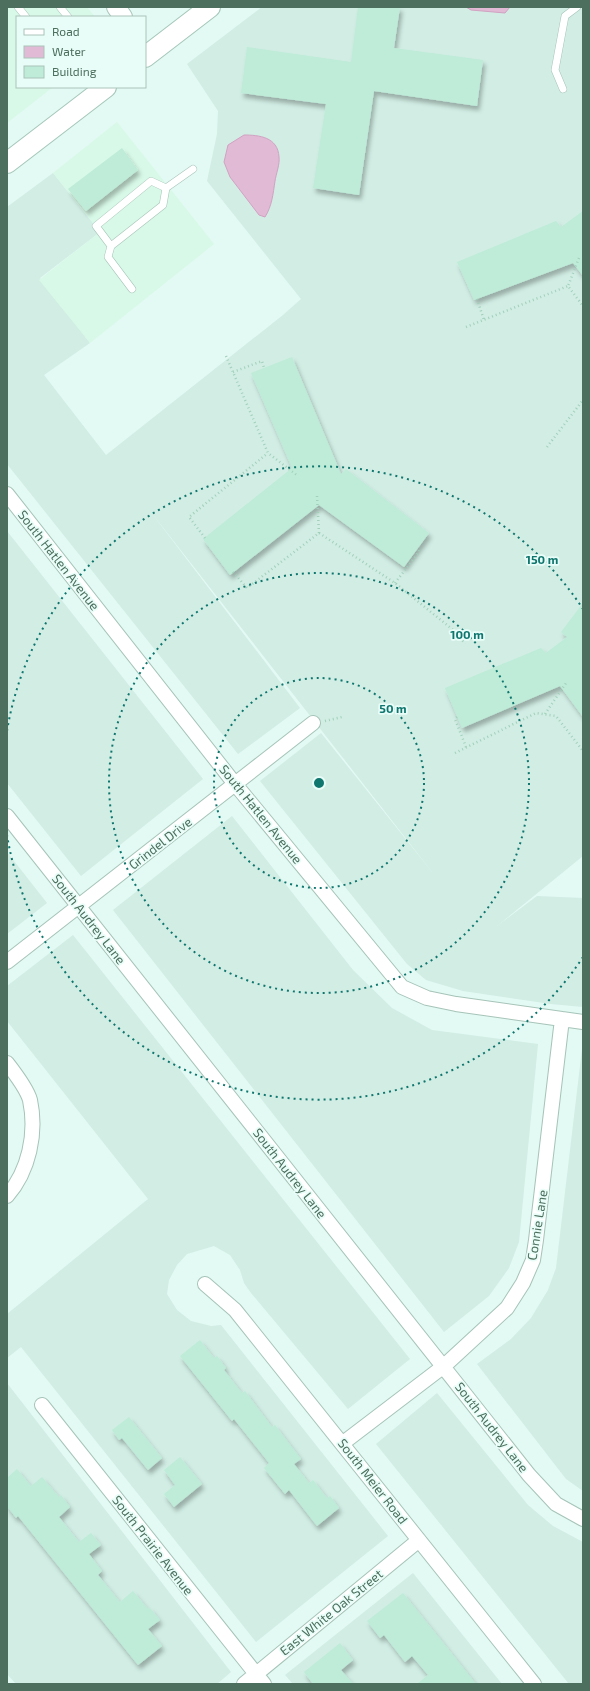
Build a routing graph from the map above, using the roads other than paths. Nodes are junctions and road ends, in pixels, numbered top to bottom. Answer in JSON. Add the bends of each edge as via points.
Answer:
{"nodes":[{"id":1,"x":18,"y":7,"type":"edge"},
{"id":2,"x":60,"y":7,"type":"edge"},
{"id":3,"x":116,"y":7,"type":"edge"},
{"id":4,"x":210,"y":7,"type":"edge"},
{"id":5,"x":577,"y":7,"type":"edge"},
{"id":6,"x":25,"y":16,"type":"edge"},
{"id":7,"x":67,"y":16,"type":"edge"},
{"id":8,"x":122,"y":16,"type":"edge"},
{"id":9,"x":147,"y":52,"type":"edge"},
{"id":10,"x":563,"y":89,"type":"dead end"},
{"id":11,"x":97,"y":91,"type":"edge"},
{"id":12,"x":7,"y":163,"type":"edge"},
{"id":13,"x":193,"y":169,"type":"dead end"},
{"id":14,"x":166,"y":188,"type":"junction"},
{"id":15,"x":111,"y":246,"type":"junction"},
{"id":16,"x":132,"y":289,"type":"dead end"},
{"id":17,"x":7,"y":494,"type":"edge"},
{"id":18,"x":313,"y":723,"type":"dead end"},
{"id":19,"x":235,"y":784,"type":"junction"},
{"id":20,"x":7,"y":816,"type":"edge"},
{"id":21,"x":79,"y":906,"type":"junction"},
{"id":22,"x":7,"y":962,"type":"edge"},
{"id":23,"x":562,"y":1019,"type":"junction"},
{"id":24,"x":583,"y":1022,"type":"edge"},
{"id":25,"x":7,"y":1063,"type":"edge"},
{"id":26,"x":7,"y":1196,"type":"edge"},
{"id":27,"x":205,"y":1284,"type":"dead end"},
{"id":28,"x":444,"y":1366,"type":"junction"},
{"id":29,"x":42,"y":1405,"type":"dead end"},
{"id":30,"x":343,"y":1443,"type":"junction"},
{"id":31,"x":583,"y":1519,"type":"edge"},
{"id":32,"x":419,"y":1540,"type":"junction"},
{"id":33,"x":260,"y":1679,"type":"edge"},
{"id":34,"x":244,"y":1684,"type":"edge"},
{"id":35,"x":534,"y":1684,"type":"edge"}],
"edges":[{"from":1,"to":6,"type":"lane"},
{"from":2,"to":7,"type":"lane"},
{"from":3,"to":8,"type":"street"},
{"from":4,"to":9,"type":"main road"},
{"from":5,"to":10,"type":"lane","via":[[565,16],[555,70]]},
{"from":11,"to":12,"type":"main road"},
{"from":13,"to":14,"type":"lane"},
{"from":14,"to":15,"type":"lane","via":[[163,205]]},
{"from":14,"to":15,"type":"lane","via":[[152,182],[96,226]]},
{"from":15,"to":16,"type":"lane","via":[[108,257]]},
{"from":17,"to":19,"type":"street","name":"South Hatlen Avenue"},
{"from":18,"to":19,"type":"street","name":"Grindel Drive"},
{"from":19,"to":21,"type":"street","name":"Grindel Drive"},
{"from":19,"to":23,"type":"street","name":"South Hatlen Avenue","via":[[402,987],[427,998]]},
{"from":20,"to":21,"type":"street","name":"South Audrey Lane"},
{"from":21,"to":22,"type":"street","name":"Grindel Drive"},
{"from":21,"to":28,"type":"street","name":"South Audrey Lane"},
{"from":23,"to":24,"type":"street","name":"South Hatlen Avenue"},
{"from":23,"to":28,"type":"street","name":"Connie Lane","via":[[532,1260],[523,1283],[507,1308]]},
{"from":25,"to":26,"type":"street","via":[[30,1099],[33,1135],[21,1178]]},
{"from":27,"to":30,"type":"street","name":"South Meier Road","via":[[235,1310]]},
{"from":28,"to":30,"type":"street","name":"Connie Lane"},
{"from":28,"to":31,"type":"street","name":"South Audrey Lane","via":[[529,1474],[556,1504]]},
{"from":29,"to":33,"type":"street","name":"South Prairie Avenue"},
{"from":30,"to":32,"type":"street","name":"South Meier Road"},
{"from":32,"to":33,"type":"street","name":"East White Oak Street"},
{"from":32,"to":35,"type":"street","name":"South Meier Road"},
{"from":33,"to":34,"type":"street","name":"East White Oak Street"}]}
